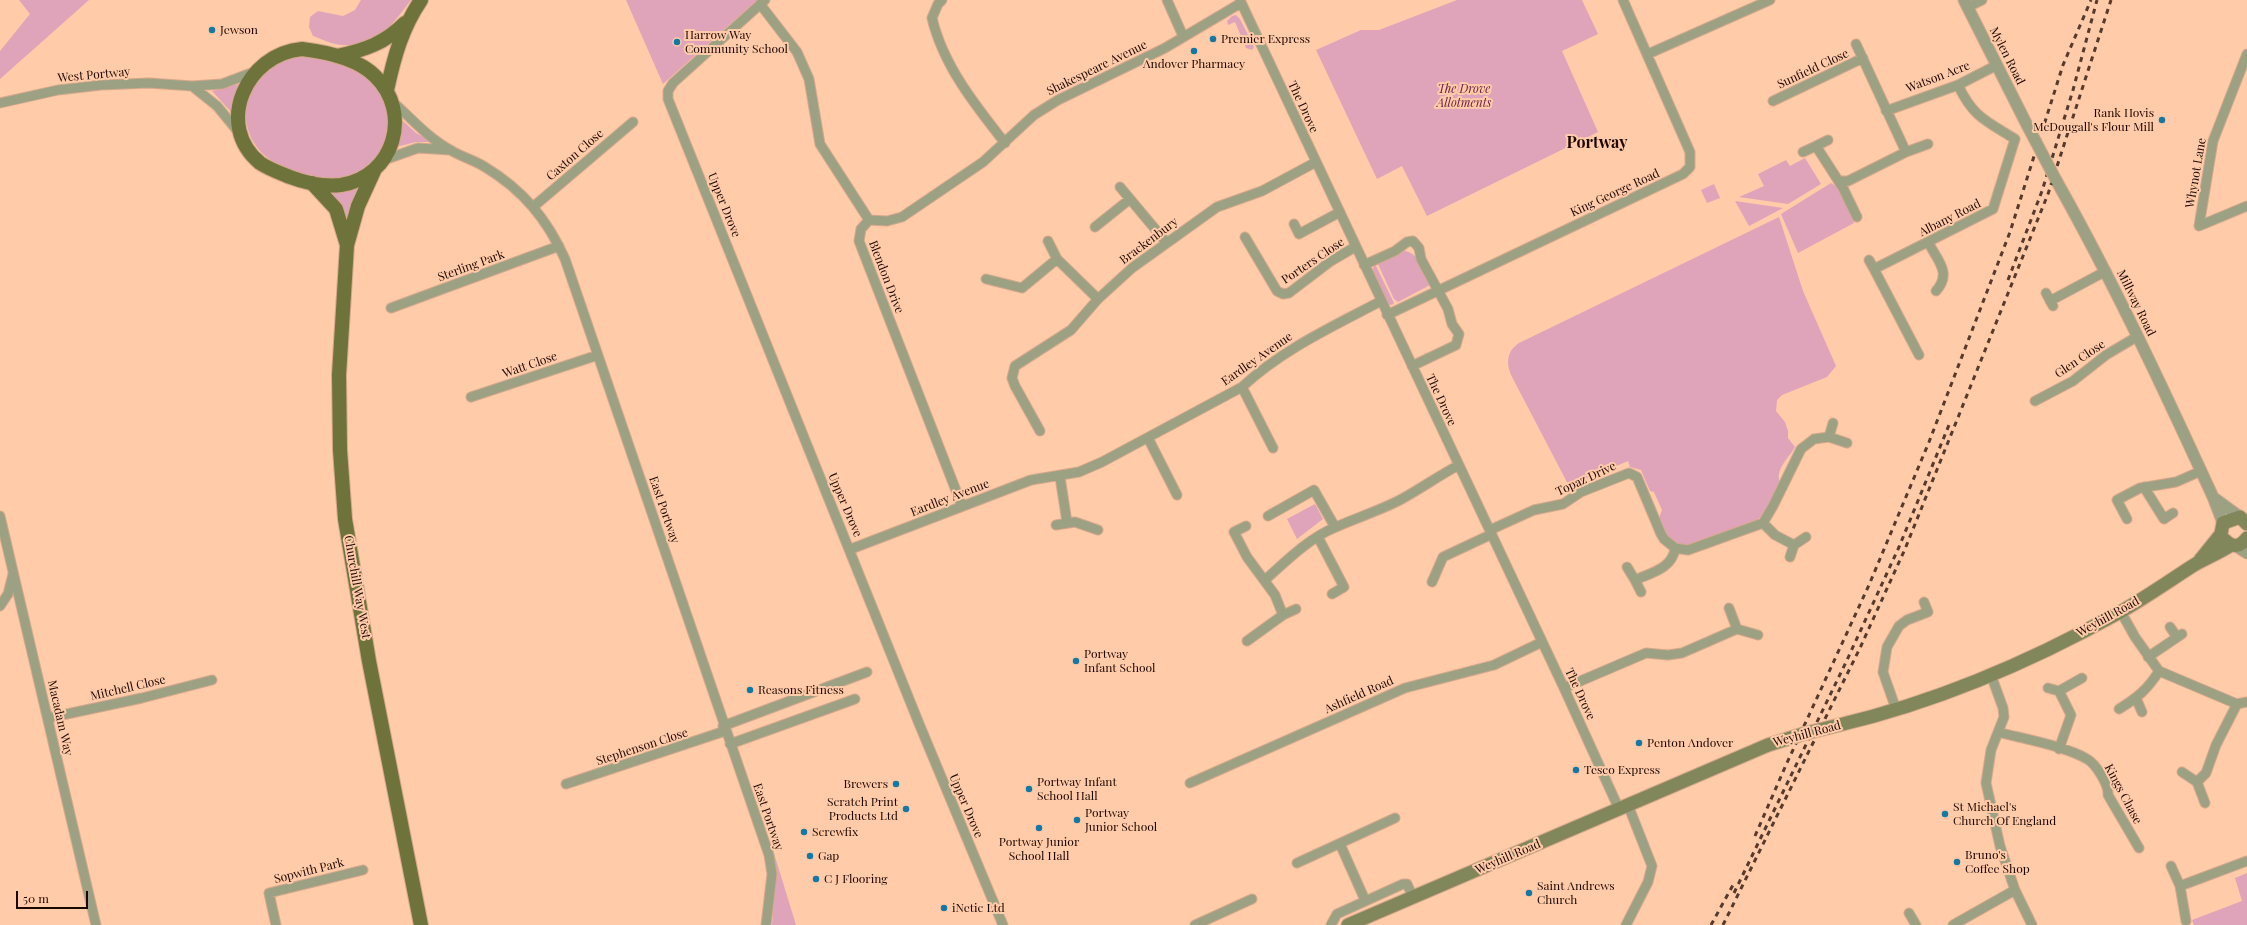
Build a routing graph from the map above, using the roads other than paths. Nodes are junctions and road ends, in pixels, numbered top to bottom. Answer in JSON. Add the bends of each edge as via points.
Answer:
{"nodes":[{"id":1,"x":421,"y":0,"type":"edge"},
{"id":2,"x":942,"y":0,"type":"edge"},
{"id":3,"x":1167,"y":0,"type":"edge"},
{"id":4,"x":1623,"y":0,"type":"edge"},
{"id":5,"x":1770,"y":0,"type":"edge"},
{"id":6,"x":1982,"y":0,"type":"edge"},
{"id":7,"x":1240,"y":1,"type":"edge"},
{"id":8,"x":762,"y":2,"type":"edge"},
{"id":9,"x":1966,"y":3,"type":"edge"},
{"id":10,"x":409,"y":18,"type":"junction"},
{"id":11,"x":1183,"y":36,"type":"junction"},
{"id":12,"x":1856,"y":44,"type":"dead end"},
{"id":13,"x":1648,"y":54,"type":"junction"},
{"id":14,"x":2247,"y":54,"type":"edge"},
{"id":15,"x":337,"y":56,"type":"junction"},
{"id":16,"x":1863,"y":58,"type":"junction"},
{"id":17,"x":1997,"y":65,"type":"junction"},
{"id":18,"x":254,"y":72,"type":"junction"},
{"id":19,"x":1958,"y":84,"type":"junction"},
{"id":20,"x":192,"y":86,"type":"junction"},
{"id":21,"x":390,"y":96,"type":"junction"},
{"id":22,"x":1773,"y":101,"type":"dead end"},
{"id":23,"x":0,"y":103,"type":"edge"},
{"id":24,"x":1886,"y":111,"type":"junction"},
{"id":25,"x":633,"y":122,"type":"dead end"},
{"id":26,"x":2027,"y":125,"type":"joint"},
{"id":27,"x":242,"y":136,"type":"junction"},
{"id":28,"x":1828,"y":140,"type":"dead end"},
{"id":29,"x":1005,"y":143,"type":"junction"},
{"id":30,"x":1928,"y":144,"type":"dead end"},
{"id":31,"x":1816,"y":146,"type":"junction"},
{"id":32,"x":451,"y":151,"type":"junction"},
{"id":33,"x":1803,"y":152,"type":"dead end"},
{"id":34,"x":1906,"y":152,"type":"junction"},
{"id":35,"x":384,"y":160,"type":"junction"},
{"id":36,"x":1316,"y":162,"type":"junction"},
{"id":37,"x":374,"y":171,"type":"junction"},
{"id":38,"x":1838,"y":181,"type":"junction"},
{"id":39,"x":312,"y":183,"type":"junction"},
{"id":40,"x":1120,"y":187,"type":"dead end"},
{"id":41,"x":1130,"y":199,"type":"junction"},
{"id":42,"x":2247,"y":206,"type":"edge"},
{"id":43,"x":533,"y":207,"type":"junction"},
{"id":44,"x":1340,"y":212,"type":"junction"},
{"id":45,"x":1857,"y":217,"type":"dead end"},
{"id":46,"x":869,"y":220,"type":"junction"},
{"id":47,"x":1294,"y":224,"type":"dead end"},
{"id":48,"x":1095,"y":227,"type":"dead end"},
{"id":49,"x":1245,"y":237,"type":"dead end"},
{"id":50,"x":1048,"y":241,"type":"dead end"},
{"id":51,"x":1166,"y":242,"type":"junction"},
{"id":52,"x":1928,"y":242,"type":"junction"},
{"id":53,"x":346,"y":245,"type":"junction"},
{"id":54,"x":559,"y":246,"type":"junction"},
{"id":55,"x":1355,"y":247,"type":"junction"},
{"id":56,"x":1057,"y":259,"type":"junction"},
{"id":57,"x":1869,"y":260,"type":"dead end"},
{"id":58,"x":1364,"y":265,"type":"junction"},
{"id":59,"x":1874,"y":269,"type":"junction"},
{"id":60,"x":2106,"y":271,"type":"junction"},
{"id":61,"x":986,"y":279,"type":"dead end"},
{"id":62,"x":1437,"y":290,"type":"junction"},
{"id":63,"x":1936,"y":291,"type":"dead end"},
{"id":64,"x":1098,"y":298,"type":"junction"},
{"id":65,"x":2050,"y":300,"type":"dead end"},
{"id":66,"x":1381,"y":301,"type":"junction"},
{"id":67,"x":391,"y":308,"type":"dead end"},
{"id":68,"x":1388,"y":315,"type":"junction"},
{"id":69,"x":2138,"y":336,"type":"junction"},
{"id":70,"x":598,"y":355,"type":"junction"},
{"id":71,"x":1919,"y":355,"type":"dead end"},
{"id":72,"x":1412,"y":366,"type":"junction"},
{"id":73,"x":1242,"y":387,"type":"junction"},
{"id":74,"x":471,"y":398,"type":"dead end"},
{"id":75,"x":2035,"y":401,"type":"dead end"},
{"id":76,"x":1834,"y":423,"type":"dead end"},
{"id":77,"x":1040,"y":431,"type":"dead end"},
{"id":78,"x":1829,"y":437,"type":"junction"},
{"id":79,"x":1148,"y":438,"type":"junction"},
{"id":80,"x":1847,"y":443,"type":"dead end"},
{"id":81,"x":1273,"y":448,"type":"dead end"},
{"id":82,"x":1459,"y":465,"type":"junction"},
{"id":83,"x":2201,"y":471,"type":"junction"},
{"id":84,"x":1060,"y":477,"type":"junction"},
{"id":85,"x":2144,"y":487,"type":"junction"},
{"id":86,"x":1177,"y":495,"type":"dead end"},
{"id":87,"x":2213,"y":497,"type":"junction"},
{"id":88,"x":962,"y":506,"type":"junction"},
{"id":89,"x":2173,"y":513,"type":"dead end"},
{"id":90,"x":0,"y":516,"type":"edge"},
{"id":91,"x":1268,"y":516,"type":"dead end"},
{"id":92,"x":2127,"y":519,"type":"dead end"},
{"id":93,"x":2244,"y":519,"type":"edge"},
{"id":94,"x":1067,"y":522,"type":"junction"},
{"id":95,"x":1763,"y":523,"type":"junction"},
{"id":96,"x":1056,"y":525,"type":"dead end"},
{"id":97,"x":1246,"y":526,"type":"dead end"},
{"id":98,"x":1335,"y":527,"type":"junction"},
{"id":99,"x":2222,"y":528,"type":"junction"},
{"id":100,"x":1098,"y":530,"type":"dead end"},
{"id":101,"x":1491,"y":532,"type":"junction"},
{"id":102,"x":1318,"y":537,"type":"junction"},
{"id":103,"x":1806,"y":537,"type":"dead end"},
{"id":104,"x":2247,"y":538,"type":"edge"},
{"id":105,"x":1794,"y":545,"type":"junction"},
{"id":106,"x":1675,"y":548,"type":"junction"},
{"id":107,"x":2238,"y":548,"type":"edge"},
{"id":108,"x":851,"y":549,"type":"junction"},
{"id":109,"x":1790,"y":557,"type":"dead end"},
{"id":110,"x":2196,"y":564,"type":"junction"},
{"id":111,"x":1627,"y":567,"type":"dead end"},
{"id":112,"x":13,"y":573,"type":"junction"},
{"id":113,"x":1265,"y":580,"type":"junction"},
{"id":114,"x":1635,"y":580,"type":"junction"},
{"id":115,"x":1432,"y":582,"type":"dead end"},
{"id":116,"x":1641,"y":592,"type":"dead end"},
{"id":117,"x":1332,"y":594,"type":"dead end"},
{"id":118,"x":1924,"y":602,"type":"dead end"},
{"id":119,"x":0,"y":606,"type":"edge"},
{"id":120,"x":1729,"y":608,"type":"dead end"},
{"id":121,"x":1296,"y":609,"type":"dead end"},
{"id":122,"x":2121,"y":612,"type":"junction"},
{"id":123,"x":1283,"y":614,"type":"junction"},
{"id":124,"x":2170,"y":627,"type":"dead end"},
{"id":125,"x":1737,"y":629,"type":"junction"},
{"id":126,"x":1758,"y":635,"type":"dead end"},
{"id":127,"x":1247,"y":641,"type":"dead end"},
{"id":128,"x":1542,"y":642,"type":"junction"},
{"id":129,"x":2148,"y":657,"type":"junction"},
{"id":130,"x":2159,"y":671,"type":"junction"},
{"id":131,"x":867,"y":672,"type":"dead end"},
{"id":132,"x":1991,"y":675,"type":"junction"},
{"id":133,"x":2082,"y":678,"type":"dead end"},
{"id":134,"x":212,"y":680,"type":"dead end"},
{"id":135,"x":1564,"y":688,"type":"junction"},
{"id":136,"x":2048,"y":688,"type":"dead end"},
{"id":137,"x":2059,"y":691,"type":"junction"},
{"id":138,"x":2136,"y":698,"type":"junction"},
{"id":139,"x":855,"y":699,"type":"dead end"},
{"id":140,"x":2247,"y":702,"type":"edge"},
{"id":141,"x":2237,"y":704,"type":"junction"},
{"id":142,"x":1896,"y":709,"type":"junction"},
{"id":143,"x":2119,"y":709,"type":"dead end"},
{"id":144,"x":2142,"y":712,"type":"dead end"},
{"id":145,"x":48,"y":718,"type":"junction"},
{"id":146,"x":724,"y":728,"type":"junction"},
{"id":147,"x":1998,"y":732,"type":"junction"},
{"id":148,"x":730,"y":744,"type":"junction"},
{"id":149,"x":2059,"y":749,"type":"junction"},
{"id":150,"x":2182,"y":772,"type":"dead end"},
{"id":151,"x":2197,"y":782,"type":"junction"},
{"id":152,"x":1190,"y":783,"type":"dead end"},
{"id":153,"x":566,"y":784,"type":"dead end"},
{"id":154,"x":2205,"y":803,"type":"dead end"},
{"id":155,"x":1624,"y":807,"type":"junction"},
{"id":156,"x":1395,"y":818,"type":"dead end"},
{"id":157,"x":1340,"y":844,"type":"junction"},
{"id":158,"x":2139,"y":848,"type":"dead end"},
{"id":159,"x":2247,"y":861,"type":"edge"},
{"id":160,"x":1297,"y":863,"type":"dead end"},
{"id":161,"x":2171,"y":866,"type":"dead end"},
{"id":162,"x":363,"y":870,"type":"dead end"},
{"id":163,"x":2180,"y":886,"type":"junction"},
{"id":164,"x":2015,"y":890,"type":"junction"},
{"id":165,"x":1413,"y":896,"type":"junction"},
{"id":166,"x":1252,"y":899,"type":"dead end"},
{"id":167,"x":1365,"y":900,"type":"junction"},
{"id":168,"x":1908,"y":913,"type":"dead end"},
{"id":169,"x":2186,"y":921,"type":"dead end"},
{"id":170,"x":96,"y":925,"type":"edge"},
{"id":171,"x":276,"y":925,"type":"edge"},
{"id":172,"x":421,"y":925,"type":"edge"},
{"id":173,"x":766,"y":925,"type":"edge"},
{"id":174,"x":1003,"y":925,"type":"edge"},
{"id":175,"x":1195,"y":925,"type":"edge"},
{"id":176,"x":1330,"y":925,"type":"edge"},
{"id":177,"x":1348,"y":925,"type":"edge"},
{"id":178,"x":1626,"y":925,"type":"edge"},
{"id":179,"x":1916,"y":925,"type":"edge"},
{"id":180,"x":1953,"y":925,"type":"edge"},
{"id":181,"x":2032,"y":925,"type":"edge"}],
"edges":[{"from":1,"to":10,"type":"main road","name":"Churchill Way West"},
{"from":2,"to":29,"type":"street","via":[[932,18],[949,61],[978,110]]},
{"from":3,"to":11,"type":"street"},
{"from":4,"to":13,"type":"street","name":"King George Road"},
{"from":5,"to":13,"type":"street"},
{"from":6,"to":9,"type":"street"},
{"from":7,"to":11,"type":"street","name":"Shakespeare Avenue"},
{"from":7,"to":36,"type":"street","name":"The Drove"},
{"from":8,"to":46,"type":"street","via":[[797,52],[809,79],[820,144]]},
{"from":8,"to":108,"type":"street","name":"Upper Drove","via":[[673,83],[667,94]]},
{"from":9,"to":17,"type":"street","name":"Mylen Road"},
{"from":10,"to":15,"type":"main road","name":"Churchill Way West","via":[[393,35],[382,42],[361,51]]},
{"from":10,"to":21,"type":"main road","name":"Churchill Way West","via":[[393,59]]},
{"from":11,"to":29,"type":"street","name":"Shakespeare Avenue","via":[[1165,48],[1058,100],[1034,115]]},
{"from":12,"to":16,"type":"street","name":"Sunfield Close"},
{"from":13,"to":62,"type":"street","name":"King George Road","via":[[1690,152],[1692,162],[1687,171]]},
{"from":14,"to":42,"type":"street","name":"Whynot Lane","via":[[2213,141],[2199,226]]},
{"from":15,"to":18,"type":"main road","name":"Churchill Way West","via":[[319,51],[294,50],[269,59]]},
{"from":15,"to":21,"type":"main road","name":"Churchill Way West","via":[[368,71]]},
{"from":16,"to":22,"type":"street","name":"Sunfield Close"},
{"from":16,"to":24,"type":"street","name":"Sunfield Close"},
{"from":17,"to":19,"type":"street","name":"Watson Acre"},
{"from":17,"to":26,"type":"street","name":"Mylen Road"},
{"from":18,"to":20,"type":"street","name":"West Portway","via":[[222,84]]},
{"from":18,"to":27,"type":"main road","name":"Churchill Way West","via":[[244,87],[240,105]]},
{"from":19,"to":24,"type":"street","name":"Watson Acre"},
{"from":19,"to":52,"type":"street","name":"Albany Road","via":[[1967,104],[1978,116],[2015,140],[1993,210]]},
{"from":20,"to":23,"type":"street","name":"West Portway","via":[[149,83],[87,86]]},
{"from":20,"to":27,"type":"street","via":[[217,106]]},
{"from":21,"to":32,"type":"street","via":[[420,128]]},
{"from":21,"to":35,"type":"main road","name":"Churchill Way West","via":[[394,129]]},
{"from":24,"to":34,"type":"street"},
{"from":25,"to":43,"type":"street","name":"Caxton Close"},
{"from":26,"to":60,"type":"street","name":"Millway Road","bridge":true},
{"from":27,"to":39,"type":"main road","name":"Churchill Way West","via":[[250,151],[261,163],[280,173]]},
{"from":28,"to":31,"type":"street"},
{"from":29,"to":46,"type":"street","name":"Shakespeare Avenue","via":[[983,162],[902,217]]},
{"from":30,"to":34,"type":"street"},
{"from":31,"to":33,"type":"street"},
{"from":31,"to":38,"type":"street"},
{"from":32,"to":35,"type":"street","via":[[418,148]]},
{"from":32,"to":43,"type":"street","name":"East Portway","via":[[498,175]]},
{"from":34,"to":38,"type":"street","via":[[1848,181]]},
{"from":35,"to":37,"type":"main road","name":"Churchill Way West"},
{"from":36,"to":44,"type":"street","name":"The Drove"},
{"from":36,"to":51,"type":"street","name":"Brackenbury","via":[[1262,191],[1217,207]]},
{"from":37,"to":39,"type":"main road","name":"Churchill Way West","via":[[347,184],[328,186]]},
{"from":37,"to":53,"type":"main road","name":"Churchill Way West","via":[[358,206]]},
{"from":38,"to":45,"type":"street"},
{"from":39,"to":53,"type":"main road","name":"Churchill Way West","via":[[336,209]]},
{"from":40,"to":41,"type":"street"},
{"from":41,"to":48,"type":"street"},
{"from":41,"to":51,"type":"street"},
{"from":43,"to":54,"type":"street","name":"East Portway","via":[[548,224]]},
{"from":44,"to":47,"type":"street","via":[[1299,234]]},
{"from":44,"to":55,"type":"street","name":"The Drove"},
{"from":46,"to":88,"type":"street","name":"Blendon Drive","via":[[861,229],[860,241]]},
{"from":49,"to":55,"type":"street","name":"Porters Close","via":[[1277,291],[1283,294],[1289,293],[1331,261]]},
{"from":50,"to":56,"type":"street"},
{"from":51,"to":64,"type":"street","name":"Brackenbury"},
{"from":52,"to":59,"type":"street","name":"Albany Road"},
{"from":52,"to":63,"type":"street","via":[[1944,272],[1942,284]]},
{"from":53,"to":172,"type":"main road","name":"Churchill Way West","via":[[338,375],[345,519]]},
{"from":54,"to":67,"type":"street","name":"Sterling Park"},
{"from":54,"to":70,"type":"street","name":"East Portway"},
{"from":55,"to":58,"type":"street","name":"The Drove"},
{"from":56,"to":61,"type":"street","via":[[1022,288]]},
{"from":56,"to":64,"type":"street"},
{"from":57,"to":59,"type":"street"},
{"from":58,"to":62,"type":"street","via":[[1413,241],[1419,248],[1421,258]]},
{"from":58,"to":66,"type":"street","name":"The Drove"},
{"from":59,"to":71,"type":"street"},
{"from":60,"to":65,"type":"street"},
{"from":60,"to":69,"type":"street","name":"Millway Road"},
{"from":62,"to":68,"type":"street","name":"King George Road"},
{"from":62,"to":72,"type":"street","via":[[1459,334],[1459,340],[1456,345]]},
{"from":64,"to":77,"type":"street","name":"Brackenbury","via":[[1071,330],[1015,366],[1012,378],[1015,386]]},
{"from":66,"to":68,"type":"street","name":"The Drove"},
{"from":66,"to":73,"type":"street","name":"Eardley Avenue","via":[[1305,341],[1261,370]]},
{"from":68,"to":72,"type":"street","name":"The Drove"},
{"from":69,"to":75,"type":"street","name":"Glen Close","via":[[2106,355],[2073,380]]},
{"from":69,"to":83,"type":"street","name":"Millway Road"},
{"from":70,"to":74,"type":"street","name":"Watt Close"},
{"from":70,"to":146,"type":"street","name":"East Portway"},
{"from":72,"to":82,"type":"street","name":"The Drove"},
{"from":73,"to":79,"type":"street","name":"Eardley Avenue"},
{"from":73,"to":81,"type":"street"},
{"from":76,"to":78,"type":"street"},
{"from":78,"to":80,"type":"street"},
{"from":78,"to":95,"type":"street","via":[[1814,439],[1801,449]]},
{"from":79,"to":84,"type":"street","name":"Eardley Avenue","via":[[1079,472]]},
{"from":79,"to":86,"type":"street"},
{"from":82,"to":98,"type":"street","via":[[1438,475],[1409,496],[1377,512]]},
{"from":82,"to":101,"type":"street","name":"The Drove"},
{"from":83,"to":85,"type":"street","via":[[2176,482]]},
{"from":83,"to":87,"type":"street","name":"Millway Road"},
{"from":84,"to":88,"type":"street","name":"Eardley Avenue","via":[[1032,480]]},
{"from":84,"to":94,"type":"street"},
{"from":85,"to":89,"type":"street","via":[[2164,519]]},
{"from":85,"to":92,"type":"street","via":[[2117,500]]},
{"from":87,"to":93,"type":"street","name":"Millway Road"},
{"from":87,"to":99,"type":"street","name":"Millway Road"},
{"from":88,"to":108,"type":"street","name":"Eardley Avenue"},
{"from":90,"to":112,"type":"street","name":"Macadam Way"},
{"from":91,"to":98,"type":"street","via":[[1314,490]]},
{"from":93,"to":99,"type":"main road"},
{"from":94,"to":96,"type":"street"},
{"from":94,"to":100,"type":"street"},
{"from":95,"to":105,"type":"street","via":[[1775,534]]},
{"from":95,"to":106,"type":"street","via":[[1688,550]]},
{"from":97,"to":113,"type":"street","via":[[1231,533]]},
{"from":98,"to":102,"type":"street"},
{"from":99,"to":107,"type":"main road"},
{"from":99,"to":110,"type":"main road","name":"Weyhill Road"},
{"from":101,"to":106,"type":"street","name":"Topaz Drive","via":[[1534,510],[1563,504],[1581,492],[1629,473],[1637,477],[1664,539]]},
{"from":101,"to":115,"type":"street","name":"Topaz Drive","via":[[1443,557]]},
{"from":101,"to":128,"type":"street","name":"The Drove"},
{"from":102,"to":113,"type":"street"},
{"from":102,"to":117,"type":"street","via":[[1347,590]]},
{"from":103,"to":105,"type":"street"},
{"from":104,"to":107,"type":"main road","name":"Weyhill Road"},
{"from":105,"to":109,"type":"street"},
{"from":106,"to":114,"type":"street","via":[[1675,556],[1666,566]]},
{"from":107,"to":110,"type":"main road","name":"Weyhill Road"},
{"from":108,"to":174,"type":"street","name":"Upper Drove","via":[[920,726]]},
{"from":110,"to":122,"type":"main road","name":"Weyhill Road"},
{"from":111,"to":114,"type":"street"},
{"from":112,"to":119,"type":"street","via":[[8,594]]},
{"from":112,"to":145,"type":"street","name":"Macadam Way"},
{"from":113,"to":123,"type":"street"},
{"from":114,"to":116,"type":"street"},
{"from":118,"to":142,"type":"street","via":[[1928,612],[1898,626],[1887,646],[1883,672]]},
{"from":120,"to":125,"type":"street"},
{"from":121,"to":123,"type":"street"},
{"from":122,"to":129,"type":"street"},
{"from":122,"to":132,"type":"main road","name":"Weyhill Road"},
{"from":123,"to":127,"type":"street"},
{"from":124,"to":129,"type":"street","via":[[2179,636]]},
{"from":125,"to":126,"type":"street"},
{"from":125,"to":135,"type":"street","via":[[1682,653],[1646,652]]},
{"from":128,"to":135,"type":"street","name":"The Drove"},
{"from":128,"to":152,"type":"street","name":"Ashfield Road","via":[[1494,665],[1405,688]]},
{"from":129,"to":130,"type":"street"},
{"from":130,"to":138,"type":"street","via":[[2150,687]]},
{"from":130,"to":141,"type":"street"},
{"from":131,"to":146,"type":"street","name":"Stephenson Close"},
{"from":132,"to":142,"type":"main road","name":"Weyhill Road"},
{"from":132,"to":147,"type":"street","via":[[2004,708],[2004,717]]},
{"from":133,"to":137,"type":"street"},
{"from":134,"to":145,"type":"street","name":"Mitchell Close"},
{"from":135,"to":155,"type":"street","name":"The Drove"},
{"from":136,"to":137,"type":"street"},
{"from":137,"to":149,"type":"street","via":[[2071,715]]},
{"from":138,"to":143,"type":"street"},
{"from":138,"to":144,"type":"street"},
{"from":139,"to":148,"type":"street"},
{"from":140,"to":141,"type":"street"},
{"from":141,"to":151,"type":"street","via":[[2216,745],[2206,773]]},
{"from":142,"to":155,"type":"main road","name":"Weyhill Road","bridge":true,"via":[[1768,745]]},
{"from":145,"to":170,"type":"street","name":"Macadam Way"},
{"from":146,"to":148,"type":"street","name":"East Portway"},
{"from":146,"to":153,"type":"street","name":"Stephenson Close"},
{"from":147,"to":149,"type":"street","name":"Kings Chase"},
{"from":147,"to":164,"type":"street","via":[[1991,750],[1986,783],[2000,846]]},
{"from":148,"to":173,"type":"street","name":"East Portway","via":[[771,864]]},
{"from":149,"to":158,"type":"street","name":"Kings Chase","via":[[2087,759],[2094,765]]},
{"from":150,"to":151,"type":"street"},
{"from":151,"to":154,"type":"street"},
{"from":155,"to":165,"type":"main road","name":"Weyhill Road"},
{"from":155,"to":178,"type":"street","name":"The Drove","via":[[1652,866],[1648,882]]},
{"from":156,"to":157,"type":"street"},
{"from":157,"to":160,"type":"street"},
{"from":157,"to":167,"type":"street"},
{"from":159,"to":163,"type":"street"},
{"from":161,"to":163,"type":"street"},
{"from":162,"to":171,"type":"street","name":"Sopwith Park","via":[[269,893]]},
{"from":163,"to":169,"type":"street"},
{"from":164,"to":180,"type":"street"},
{"from":164,"to":181,"type":"street"},
{"from":165,"to":167,"type":"street","via":[[1407,884],[1403,884]]},
{"from":165,"to":177,"type":"main road","name":"Weyhill Road"},
{"from":166,"to":175,"type":"street"},
{"from":167,"to":176,"type":"street","via":[[1337,914]]},
{"from":168,"to":179,"type":"street"}]}
